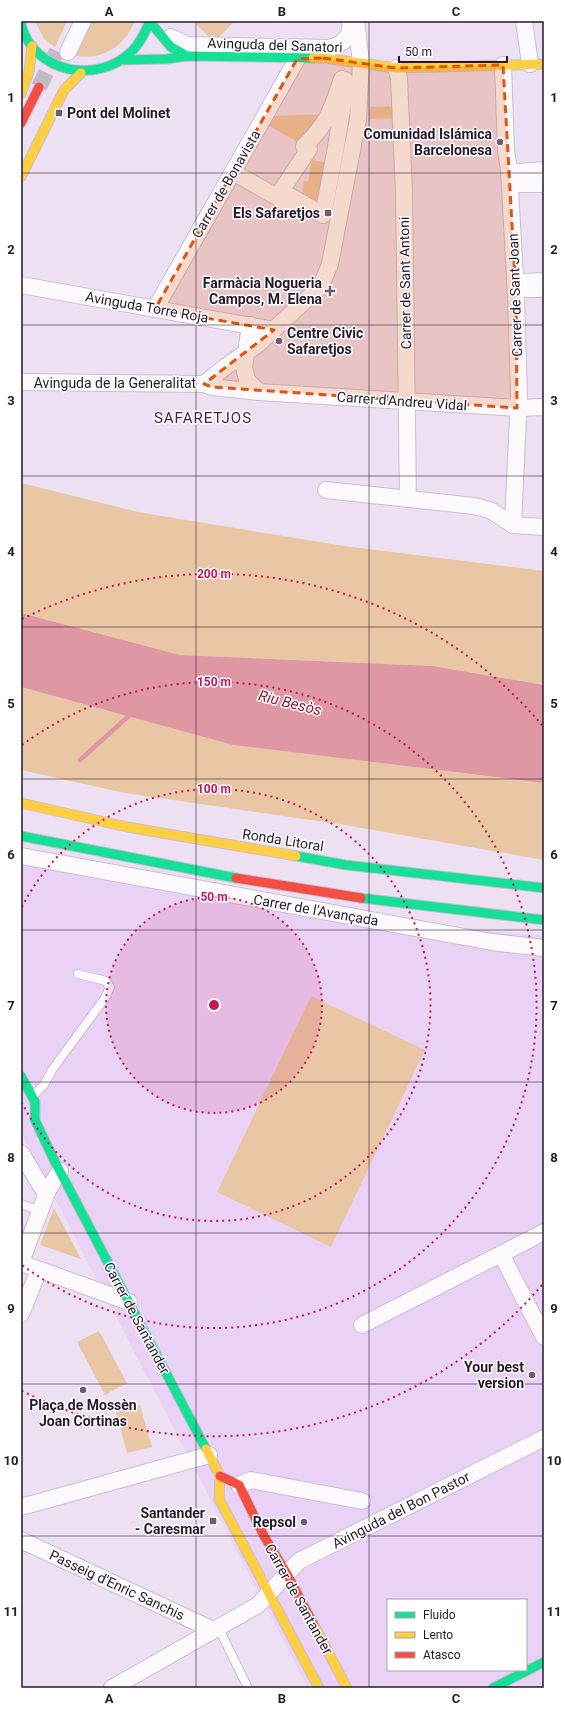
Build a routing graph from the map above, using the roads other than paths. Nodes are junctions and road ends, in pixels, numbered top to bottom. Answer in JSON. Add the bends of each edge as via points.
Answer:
{"nodes":[{"id":1,"x":72,"y":21,"type":"edge"},
{"id":2,"x":83,"y":21,"type":"edge"},
{"id":3,"x":154,"y":21,"type":"edge"},
{"id":4,"x":349,"y":21,"type":"edge"},
{"id":5,"x":356,"y":21,"type":"edge"},
{"id":6,"x":524,"y":21,"type":"edge"},
{"id":7,"x":21,"y":26,"type":"edge"},
{"id":8,"x":32,"y":46,"type":"junction"},
{"id":9,"x":187,"y":56,"type":"junction"},
{"id":10,"x":297,"y":59,"type":"junction"},
{"id":11,"x":124,"y":60,"type":"junction"},
{"id":12,"x":362,"y":62,"type":"junction"},
{"id":13,"x":537,"y":64,"type":"edge"},
{"id":14,"x":503,"y":65,"type":"junction"},
{"id":15,"x":396,"y":68,"type":"junction"},
{"id":16,"x":81,"y":72,"type":"junction"},
{"id":17,"x":39,"y":87,"type":"tunnel mouth"},
{"id":18,"x":21,"y":94,"type":"edge"},
{"id":19,"x":21,"y":123,"type":"edge"},
{"id":20,"x":544,"y":170,"type":"edge"},
{"id":21,"x":233,"y":172,"type":"junction"},
{"id":22,"x":21,"y":177,"type":"edge"},
{"id":23,"x":544,"y":184,"type":"edge"},
{"id":24,"x":281,"y":191,"type":"joint"},
{"id":25,"x":329,"y":227,"type":"dead end"},
{"id":26,"x":544,"y":281,"type":"edge"},
{"id":27,"x":21,"y":285,"type":"edge"},
{"id":28,"x":544,"y":289,"type":"edge"},
{"id":29,"x":516,"y":296,"type":"junction"},
{"id":30,"x":544,"y":296,"type":"edge"},
{"id":31,"x":155,"y":309,"type":"junction"},
{"id":32,"x":250,"y":325,"type":"junction"},
{"id":33,"x":274,"y":330,"type":"junction"},
{"id":34,"x":247,"y":352,"type":"junction"},
{"id":35,"x":21,"y":382,"type":"edge"},
{"id":36,"x":204,"y":384,"type":"junction"},
{"id":37,"x":259,"y":392,"type":"junction"},
{"id":38,"x":407,"y":402,"type":"junction"},
{"id":39,"x":544,"y":407,"type":"edge"},
{"id":40,"x":517,"y":408,"type":"junction"},
{"id":41,"x":326,"y":490,"type":"dead end"},
{"id":42,"x":408,"y":499,"type":"junction"},
{"id":43,"x":513,"y":525,"type":"junction"},
{"id":44,"x":544,"y":527,"type":"edge"},
{"id":45,"x":21,"y":803,"type":"edge"},
{"id":46,"x":21,"y":836,"type":"edge"},
{"id":47,"x":21,"y":856,"type":"edge"},
{"id":48,"x":544,"y":888,"type":"edge"},
{"id":49,"x":544,"y":920,"type":"edge"},
{"id":50,"x":544,"y":948,"type":"edge"},
{"id":51,"x":78,"y":974,"type":"dead end"},
{"id":52,"x":21,"y":1076,"type":"edge"},
{"id":53,"x":32,"y":1097,"type":"junction"},
{"id":54,"x":21,"y":1153,"type":"edge"},
{"id":55,"x":57,"y":1166,"type":"junction"},
{"id":56,"x":42,"y":1188,"type":"dead end"},
{"id":57,"x":21,"y":1204,"type":"edge"},
{"id":58,"x":40,"y":1211,"type":"junction"},
{"id":59,"x":544,"y":1232,"type":"edge"},
{"id":60,"x":501,"y":1254,"type":"junction"},
{"id":61,"x":21,"y":1263,"type":"edge"},
{"id":62,"x":39,"y":1270,"type":"junction"},
{"id":63,"x":129,"y":1302,"type":"junction"},
{"id":64,"x":21,"y":1314,"type":"edge"},
{"id":65,"x":362,"y":1325,"type":"dead end"},
{"id":66,"x":544,"y":1337,"type":"edge"},
{"id":67,"x":544,"y":1438,"type":"edge"},
{"id":68,"x":209,"y":1455,"type":"junction"},
{"id":69,"x":220,"y":1476,"type":"junction"},
{"id":70,"x":239,"y":1485,"type":"junction"},
{"id":71,"x":362,"y":1501,"type":"dead end"},
{"id":72,"x":21,"y":1507,"type":"edge"},
{"id":73,"x":21,"y":1540,"type":"edge"},
{"id":74,"x":287,"y":1574,"type":"junction"},
{"id":75,"x":268,"y":1594,"type":"junction"},
{"id":76,"x":215,"y":1628,"type":"junction"},
{"id":77,"x":544,"y":1662,"type":"edge"},
{"id":78,"x":526,"y":1671,"type":"edge"},
{"id":79,"x":527,"y":1671,"type":"edge"},
{"id":80,"x":112,"y":1688,"type":"edge"},
{"id":81,"x":248,"y":1688,"type":"edge"},
{"id":82,"x":319,"y":1688,"type":"edge"},
{"id":83,"x":347,"y":1688,"type":"edge"},
{"id":84,"x":493,"y":1688,"type":"edge"}],
"edges":[{"from":1,"to":2,"type":"street","via":[[63,50]]},
{"from":3,"to":4,"type":"street","via":[[171,38],[187,45],[329,48],[345,40],[350,32]]},
{"from":3,"to":9,"type":"main road","name":"Avinguda del Sanatori","via":[[171,47]]},
{"from":3,"to":11,"type":"main road","via":[[135,49]]},
{"from":5,"to":12,"type":"street","name":"Avinguda de la Generalitat"},
{"from":6,"to":13,"type":"street"},
{"from":7,"to":8,"type":"main road"},
{"from":8,"to":16,"type":"main road","via":[[45,60],[62,69]]},
{"from":8,"to":18,"type":"main road","via":[[29,72]]},
{"from":9,"to":10,"type":"main road","name":"Avinguda del Sanatori"},
{"from":9,"to":11,"type":"main road","name":"Avinguda del Sanatori"},
{"from":10,"to":12,"type":"main road","name":"Avinguda del Sanatori","via":[[323,58]]},
{"from":10,"to":21,"type":"street","name":"Carrer de Bonavista"},
{"from":11,"to":16,"type":"main road","via":[[103,70]]},
{"from":12,"to":15,"type":"main road","name":"Avinguda del Sanatori"},
{"from":12,"to":33,"type":"street","name":"Avinguda de la Generalitat","via":[[358,119],[330,264],[321,286]]},
{"from":13,"to":14,"type":"main road","name":"Avinguda del Sanatori"},
{"from":14,"to":15,"type":"main road","name":"Avinguda del Sanatori"},
{"from":14,"to":29,"type":"street","name":"Carrer de Sant Joan"},
{"from":15,"to":38,"type":"street","name":"Carrer de Sant Antoni","via":[[399,78],[404,193]]},
{"from":16,"to":22,"type":"main road","via":[[64,90]]},
{"from":17,"to":19,"type":"main road"},
{"from":20,"to":23,"type":"street","via":[[519,172],[519,184]]},
{"from":21,"to":25,"type":"street"},
{"from":21,"to":31,"type":"street","name":"Carrer de Bonavista"},
{"from":24,"to":24,"type":"street","via":[[323,215],[345,80],[342,79],[330,114],[304,146],[308,149]]},
{"from":26,"to":28,"type":"street","via":[[522,282],[522,289]]},
{"from":27,"to":31,"type":"street","name":"Avinguda Torre Roja"},
{"from":29,"to":30,"type":"street"},
{"from":29,"to":40,"type":"street","name":"Carrer de Sant Joan","via":[[519,395]]},
{"from":31,"to":32,"type":"street","name":"Avinguda Torre Roja"},
{"from":32,"to":33,"type":"street","name":"Avinguda Torre Roja"},
{"from":32,"to":34,"type":"street"},
{"from":33,"to":34,"type":"street","name":"Avinguda de la Generalitat"},
{"from":34,"to":36,"type":"street","name":"Avinguda de la Generalitat"},
{"from":34,"to":37,"type":"street","via":[[244,367],[247,380]]},
{"from":35,"to":36,"type":"street","name":"Avinguda de la Generalitat"},
{"from":36,"to":37,"type":"street","name":"Carrer d'Andreu Vidal"},
{"from":37,"to":38,"type":"street","name":"Carrer d'Andreu Vidal"},
{"from":38,"to":40,"type":"street","name":"Carrer d'Andreu Vidal"},
{"from":38,"to":42,"type":"street","name":"Carrer de Sant Antoni"},
{"from":39,"to":40,"type":"street","name":"Carrer d'Andreu Vidal"},
{"from":40,"to":43,"type":"street","name":"Carrer de Sant Joan"},
{"from":41,"to":42,"type":"street"},
{"from":42,"to":43,"type":"street","via":[[474,506],[490,510]]},
{"from":43,"to":44,"type":"street"},
{"from":45,"to":48,"type":"main road","name":"Ronda Litoral","via":[[128,827],[324,861]]},
{"from":46,"to":49,"type":"main road","via":[[122,858],[308,891]]},
{"from":47,"to":50,"type":"street","name":"Carrer de l'Avançada","via":[[492,942]]},
{"from":51,"to":53,"type":"lane","via":[[106,981],[110,987],[44,1085]]},
{"from":52,"to":53,"type":"main road"},
{"from":53,"to":55,"type":"main road","via":[[35,1102],[32,1118]]},
{"from":54,"to":56,"type":"street"},
{"from":55,"to":58,"type":"street"},
{"from":55,"to":63,"type":"main road","name":"Carrer de Santander"},
{"from":57,"to":58,"type":"lane"},
{"from":58,"to":61,"type":"street"},
{"from":59,"to":60,"type":"street"},
{"from":60,"to":65,"type":"street"},
{"from":60,"to":66,"type":"street"},
{"from":61,"to":62,"type":"street"},
{"from":62,"to":63,"type":"street"},
{"from":62,"to":64,"type":"street"},
{"from":63,"to":68,"type":"main road","name":"Carrer de Santander"},
{"from":67,"to":74,"type":"street","name":"Avinguda del Bon Pastor","via":[[299,1561]]},
{"from":68,"to":69,"type":"main road","name":"Carrer de Santander"},
{"from":68,"to":72,"type":"street"},
{"from":69,"to":70,"type":"main road"},
{"from":69,"to":75,"type":"main road","name":"Carrer de Santander","via":[[219,1499]]},
{"from":70,"to":71,"type":"street","via":[[251,1480]]},
{"from":70,"to":74,"type":"main road","name":"Carrer de Santander","via":[[264,1536]]},
{"from":73,"to":76,"type":"street","name":"Passeig d'Enric Sanchis"},
{"from":74,"to":75,"type":"street","name":"Avinguda del Bon Pastor"},
{"from":74,"to":83,"type":"main road","name":"Carrer de Santander"},
{"from":75,"to":76,"type":"street","name":"Avinguda del Bon Pastor","via":[[258,1605]]},
{"from":75,"to":82,"type":"main road","name":"Carrer de Santander"},
{"from":76,"to":80,"type":"street","name":"Avinguda del Bon Pastor"},
{"from":76,"to":81,"type":"lane"},
{"from":77,"to":79,"type":"main road"},
{"from":78,"to":84,"type":"main road"}]}
